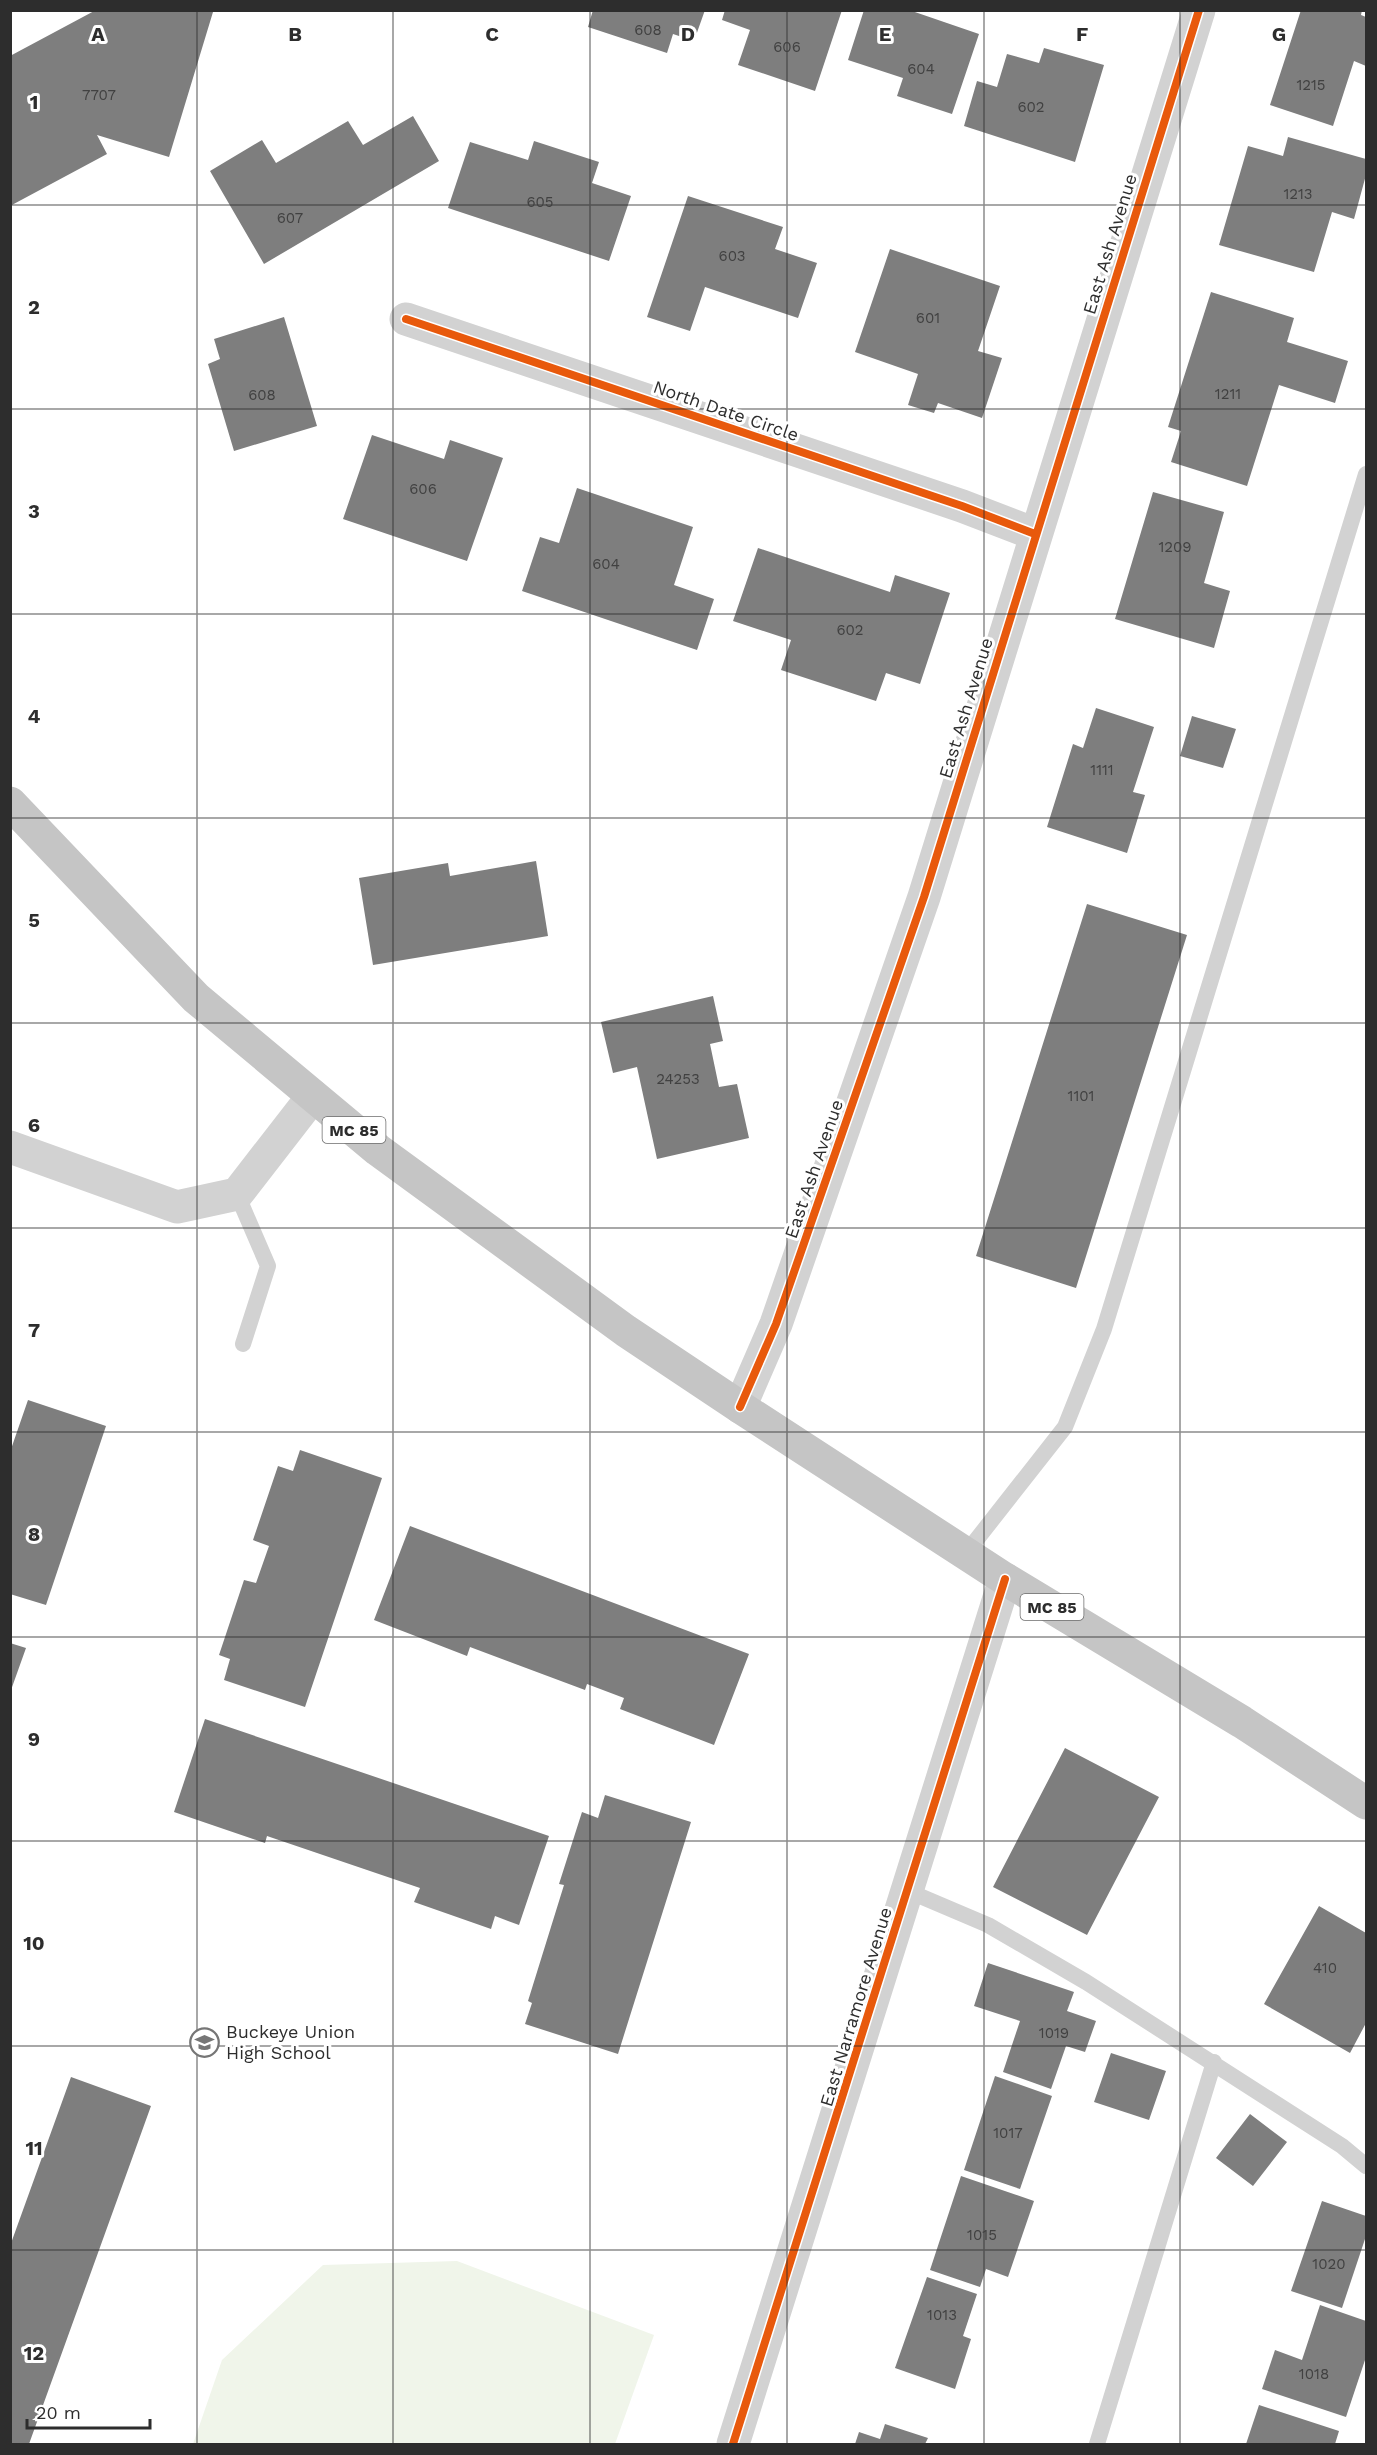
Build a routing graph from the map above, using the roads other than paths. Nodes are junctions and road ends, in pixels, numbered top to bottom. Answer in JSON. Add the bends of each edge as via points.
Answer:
{"nodes":[{"id":1,"x":1199,"y":10,"type":"edge"},
{"id":2,"x":406,"y":319,"type":"dead end"},
{"id":3,"x":1366,"y":474,"type":"edge"},
{"id":4,"x":1035,"y":534,"type":"junction"},
{"id":5,"x":10,"y":803,"type":"edge"},
{"id":6,"x":313,"y":1096,"type":"junction"},
{"id":7,"x":10,"y":1147,"type":"edge"},
{"id":8,"x":237,"y":1194,"type":"junction"},
{"id":9,"x":243,"y":1344,"type":"dead end"},
{"id":10,"x":740,"y":1407,"type":"junction"},
{"id":11,"x":966,"y":1553,"type":"junction"},
{"id":12,"x":1005,"y":1579,"type":"junction"},
{"id":13,"x":1366,"y":1803,"type":"edge"},
{"id":14,"x":908,"y":1890,"type":"junction"},
{"id":15,"x":1214,"y":2062,"type":"junction"},
{"id":16,"x":1366,"y":2166,"type":"edge"},
{"id":17,"x":733,"y":2445,"type":"edge"},
{"id":18,"x":1097,"y":2445,"type":"edge"}],
"edges":[{"from":1,"to":4,"type":"street","name":"East Ash Avenue"},
{"from":2,"to":4,"type":"street","name":"North Date Circle"},
{"from":3,"to":11,"type":"lane","via":[[1104,1329],[1065,1426]]},
{"from":4,"to":10,"type":"street","name":"East Ash Avenue","via":[[924,897],[776,1324]]},
{"from":5,"to":6,"type":"main road","number":"MC 85","via":[[196,998]]},
{"from":6,"to":8,"type":"street"},
{"from":6,"to":10,"type":"main road","number":"MC 85","via":[[378,1150],[597,1310]]},
{"from":7,"to":8,"type":"street","via":[[177,1207]]},
{"from":8,"to":9,"type":"lane","via":[[268,1266]]},
{"from":10,"to":11,"type":"main road","number":"MC 85"},
{"from":11,"to":12,"type":"main road","number":"MC 85"},
{"from":12,"to":13,"type":"main road","number":"MC 85","via":[[1242,1722]]},
{"from":12,"to":14,"type":"street","name":"East Narramore Avenue"},
{"from":14,"to":15,"type":"lane","via":[[988,1925]]},
{"from":14,"to":17,"type":"street","name":"East Narramore Avenue"},
{"from":15,"to":16,"type":"lane"},
{"from":15,"to":18,"type":"lane"}]}
